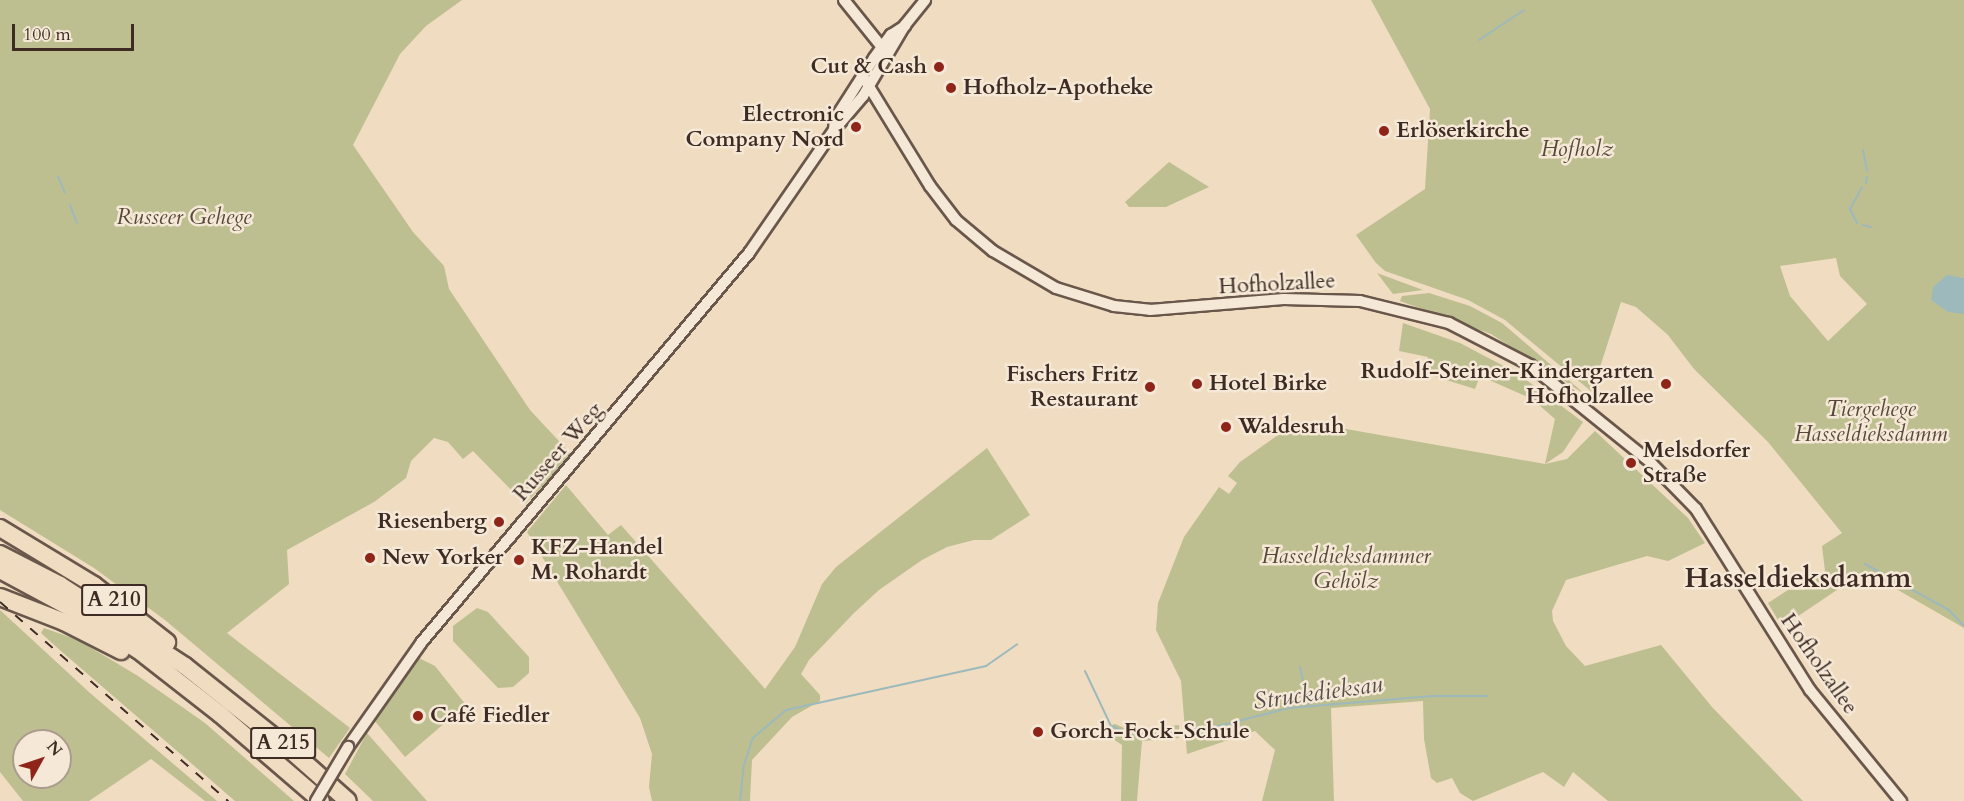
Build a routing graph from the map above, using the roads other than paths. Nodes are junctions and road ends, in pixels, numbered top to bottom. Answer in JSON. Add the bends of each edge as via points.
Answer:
{"nodes":[{"id":1,"x":843,"y":0,"type":"edge"},
{"id":2,"x":926,"y":0,"type":"edge"},
{"id":3,"x":885,"y":51,"type":"junction"},
{"id":4,"x":862,"y":75,"type":"junction"},
{"id":5,"x":870,"y":86,"type":"junction"},
{"id":6,"x":834,"y":130,"type":"junction"},
{"id":7,"x":0,"y":528,"type":"edge"},
{"id":8,"x":0,"y":554,"type":"edge"},
{"id":9,"x":0,"y":570,"type":"edge"},
{"id":10,"x":0,"y":597,"type":"edge"},
{"id":11,"x":215,"y":688,"type":"junction"},
{"id":12,"x":197,"y":695,"type":"junction"},
{"id":13,"x":316,"y":801,"type":"edge"},
{"id":14,"x":321,"y":801,"type":"edge"},
{"id":15,"x":348,"y":801,"type":"edge"},
{"id":16,"x":1900,"y":801,"type":"edge"}],
"edges":[{"from":1,"to":3,"type":"street"},
{"from":2,"to":3,"type":"street"},
{"from":3,"to":4,"type":"street","name":"Russeer Weg"},
{"from":3,"to":5,"type":"street","name":"Russeer Weg"},
{"from":4,"to":5,"type":"street","name":"Hofholzallee"},
{"from":4,"to":6,"type":"street","name":"Russeer Weg","via":[[835,119]]},
{"from":5,"to":6,"type":"street","name":"Russeer Weg"},
{"from":5,"to":16,"type":"street","name":"Hofholzallee","via":[[930,186],[956,220],[993,251],[1056,288],[1105,304],[1150,310],[1284,299],[1360,301],[1449,323],[1530,365],[1650,462],[1696,509],[1810,690]]},
{"from":6,"to":13,"type":"street","name":"Russeer Weg","bridge":true,"via":[[736,269],[416,650],[348,747]]},
{"from":7,"to":11,"type":"highway","number":"A 210","via":[[115,601],[163,638]]},
{"from":8,"to":11,"type":"highway","number":"A 215","via":[[92,605]]},
{"from":9,"to":12,"type":"highway","number":"A 215","via":[[109,631]]},
{"from":10,"to":12,"type":"highway","number":"A 210","via":[[99,639]]},
{"from":11,"to":15,"type":"highway","number":"A 215"},
{"from":12,"to":14,"type":"highway","number":"A 215"}]}
